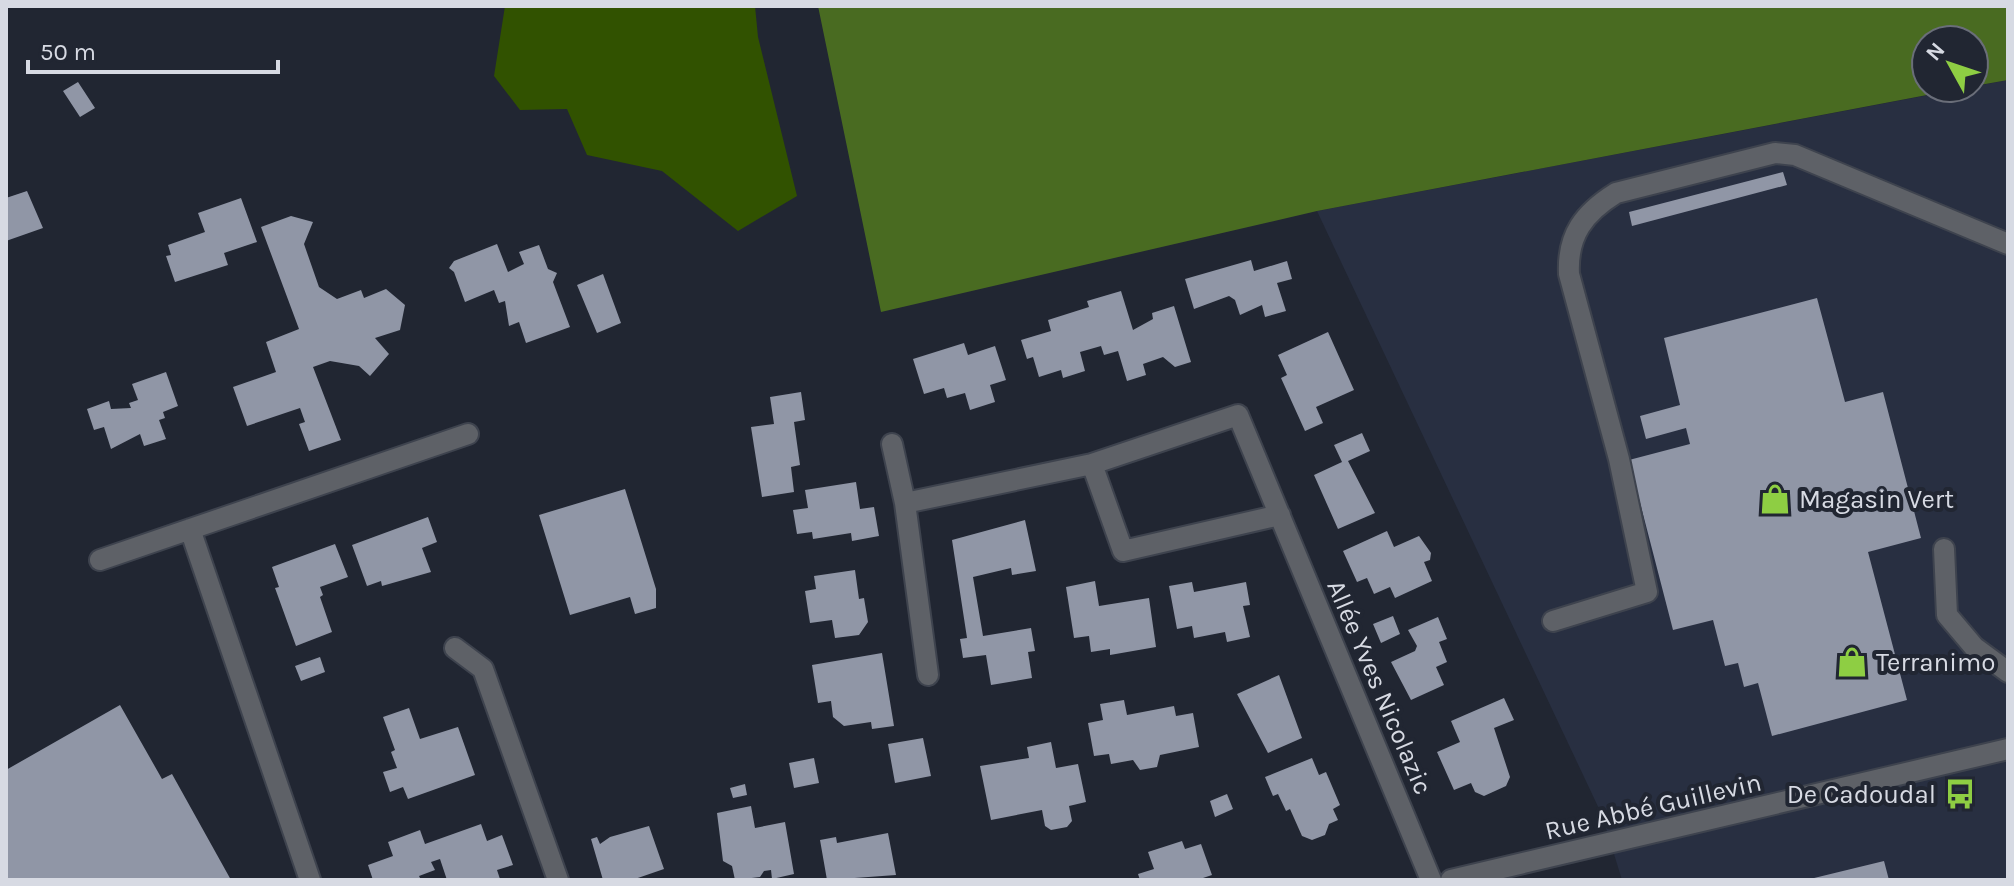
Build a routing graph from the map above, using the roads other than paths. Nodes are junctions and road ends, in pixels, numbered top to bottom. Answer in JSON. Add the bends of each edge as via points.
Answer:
{"nodes":[{"id":1,"x":2008,"y":244,"type":"edge"},
{"id":2,"x":468,"y":434,"type":"dead end"},
{"id":3,"x":892,"y":444,"type":"dead end"},
{"id":4,"x":1092,"y":464,"type":"junction"},
{"id":5,"x":905,"y":503,"type":"junction"},
{"id":6,"x":1280,"y":515,"type":"junction"},
{"id":7,"x":190,"y":529,"type":"junction"},
{"id":8,"x":1944,"y":549,"type":"dead end"},
{"id":9,"x":100,"y":560,"type":"dead end"},
{"id":10,"x":1553,"y":621,"type":"dead end"},
{"id":11,"x":455,"y":648,"type":"dead end"},
{"id":12,"x":2008,"y":672,"type":"edge"},
{"id":13,"x":928,"y":675,"type":"dead end"},
{"id":14,"x":2008,"y":749,"type":"edge"},
{"id":15,"x":310,"y":880,"type":"edge"},
{"id":16,"x":558,"y":880,"type":"edge"},
{"id":17,"x":1431,"y":880,"type":"edge"},
{"id":18,"x":1451,"y":880,"type":"edge"}],
"edges":[{"from":1,"to":10,"type":"street","via":[[1795,155],[1775,153],[1616,193],[1598,205],[1573,237],[1569,274],[1619,459],[1647,592]]},
{"from":2,"to":7,"type":"street"},
{"from":3,"to":5,"type":"street"},
{"from":4,"to":5,"type":"street"},
{"from":4,"to":6,"type":"street","via":[[1123,551]]},
{"from":4,"to":6,"type":"street","name":"Allée Yves Nicolazic","via":[[1238,415]]},
{"from":5,"to":13,"type":"street"},
{"from":6,"to":17,"type":"street","name":"Allée Yves Nicolazic"},
{"from":7,"to":9,"type":"street"},
{"from":7,"to":15,"type":"street"},
{"from":8,"to":12,"type":"street","via":[[1947,615],[1974,647]]},
{"from":11,"to":16,"type":"street","via":[[483,669]]},
{"from":14,"to":18,"type":"street","name":"Rue Abbé Guillevin"}]}
